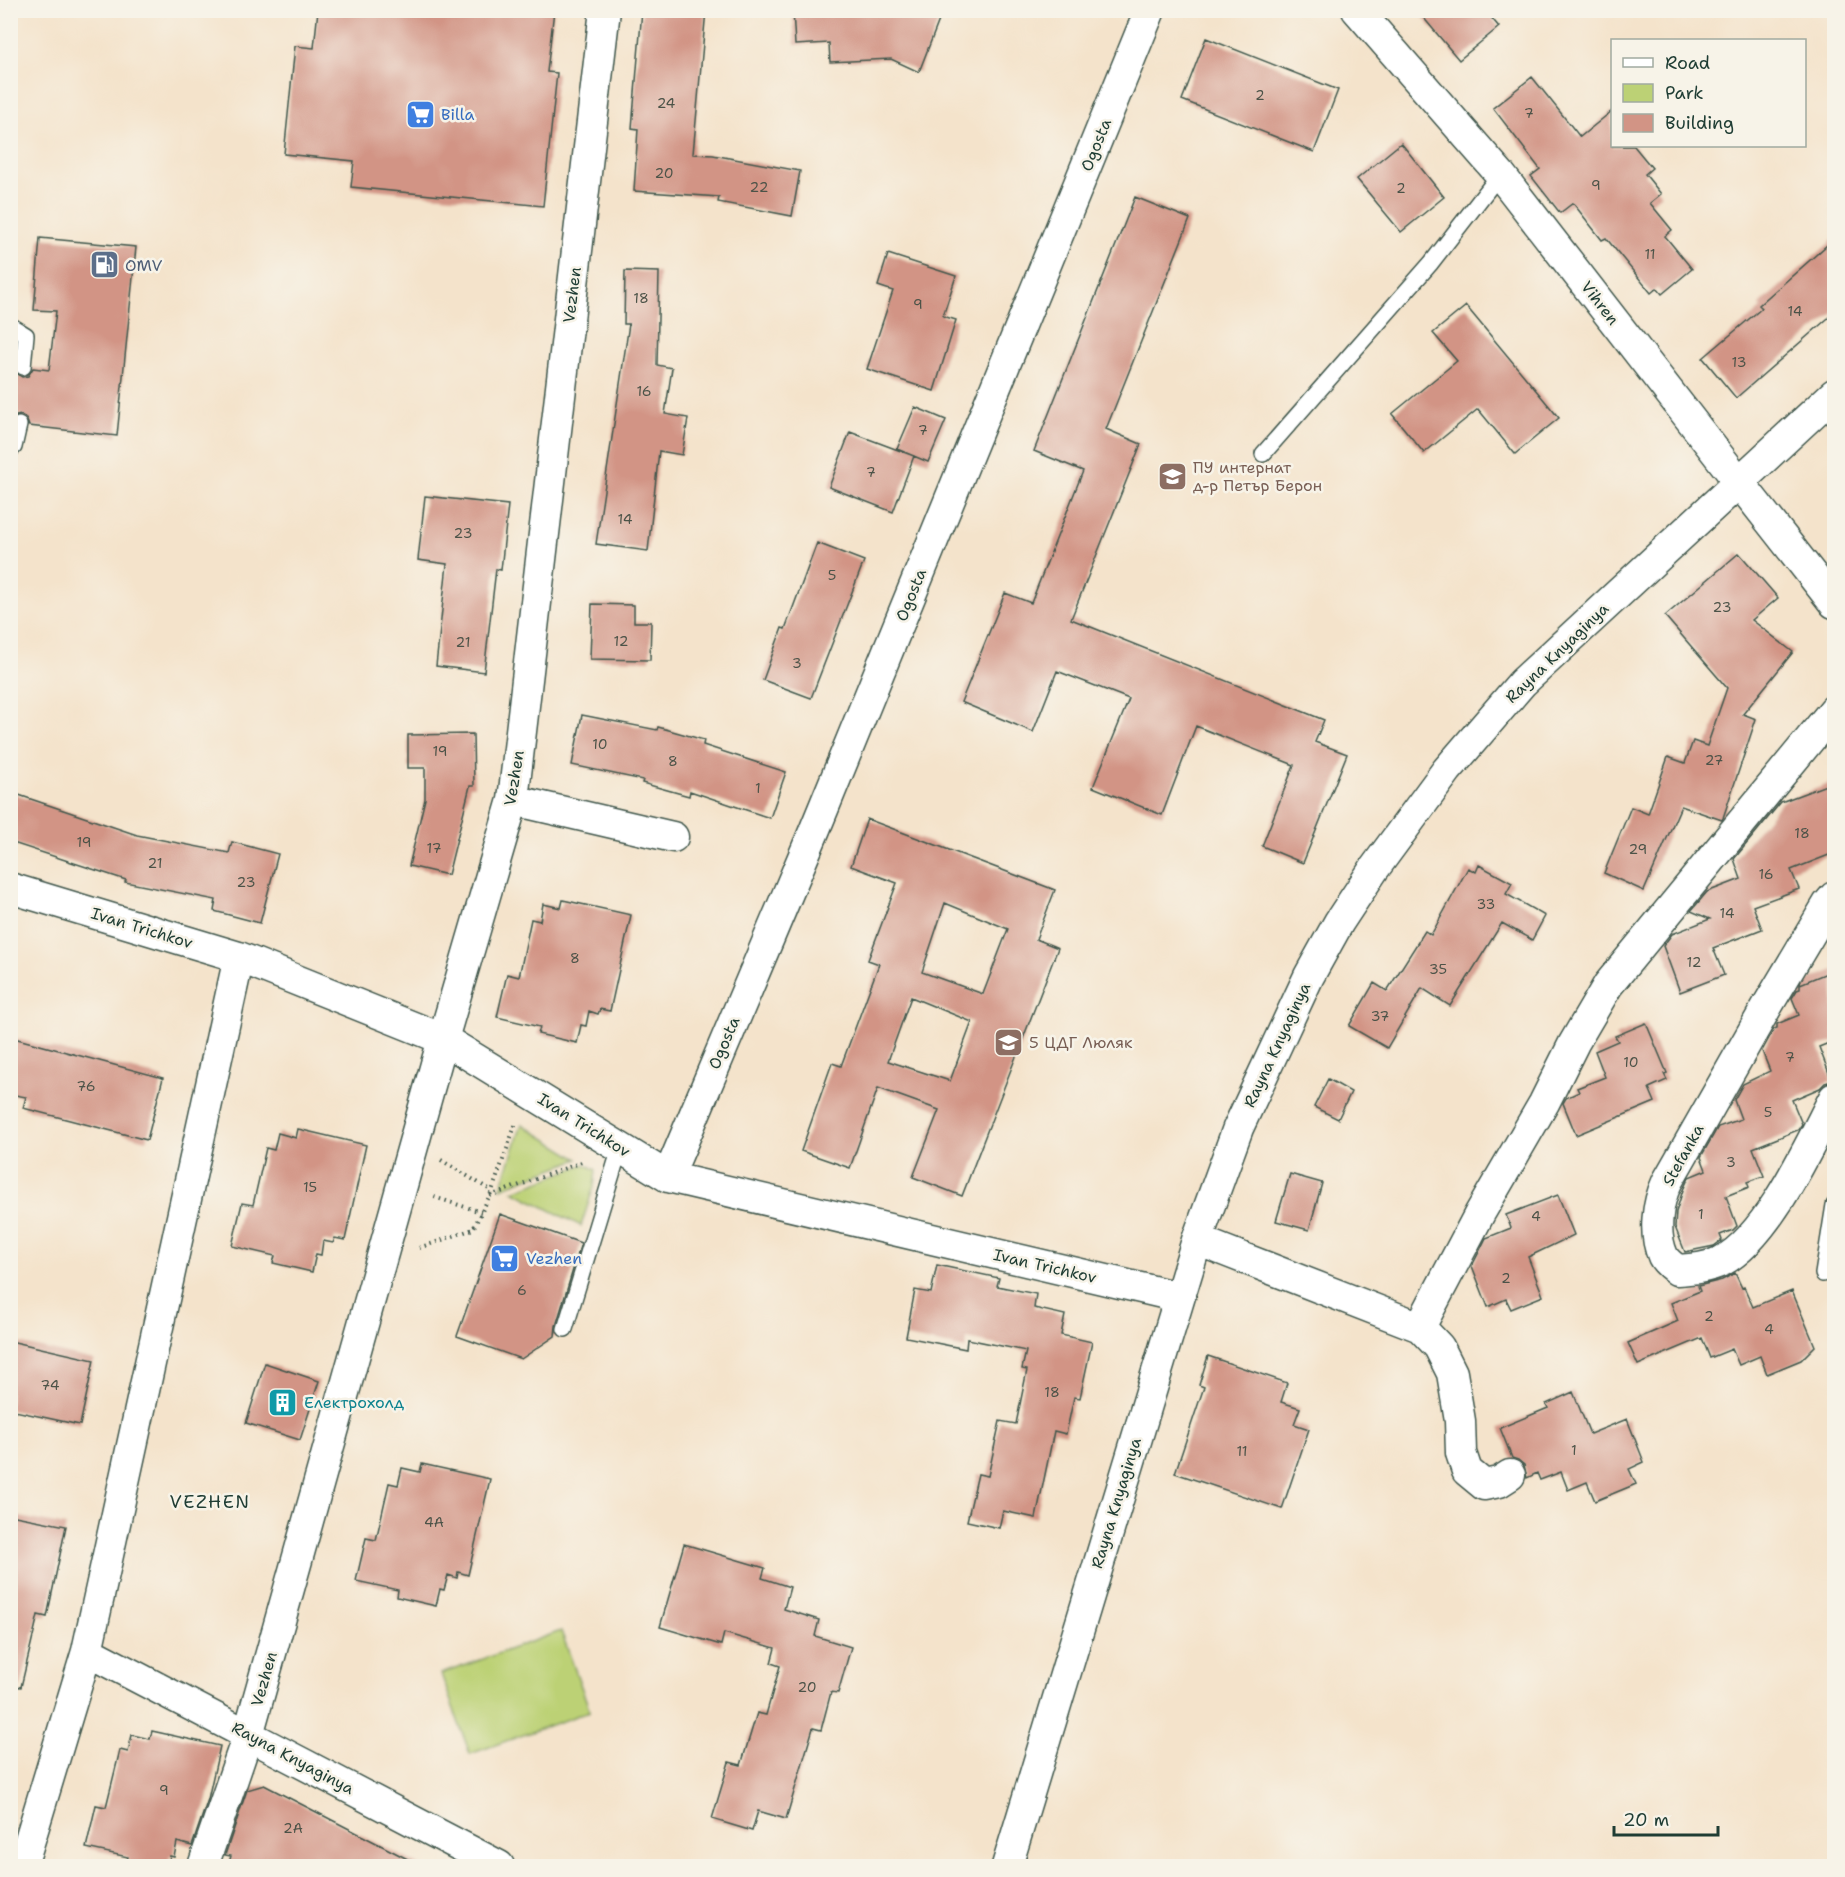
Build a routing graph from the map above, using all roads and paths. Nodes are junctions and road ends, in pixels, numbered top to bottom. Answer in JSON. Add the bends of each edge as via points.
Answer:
{"nodes":[{"id":1,"x":605,"y":10,"type":"edge"},
{"id":2,"x":1150,"y":10,"type":"edge"},
{"id":3,"x":1357,"y":10,"type":"edge"},
{"id":4,"x":1500,"y":174,"type":"junction"},
{"id":5,"x":10,"y":325,"type":"edge"},
{"id":6,"x":23,"y":367,"type":"dead end"},
{"id":7,"x":1834,"y":394,"type":"edge"},
{"id":8,"x":19,"y":425,"type":"dead end"},
{"id":9,"x":10,"y":449,"type":"edge"},
{"id":10,"x":1263,"y":454,"type":"dead end"},
{"id":11,"x":1738,"y":482,"type":"junction"},
{"id":12,"x":1834,"y":603,"type":"edge"},
{"id":13,"x":1834,"y":710,"type":"edge"},
{"id":14,"x":513,"y":800,"type":"junction"},
{"id":15,"x":673,"y":837,"type":"dead end"},
{"id":16,"x":10,"y":888,"type":"edge"},
{"id":17,"x":1834,"y":897,"type":"edge"},
{"id":18,"x":239,"y":957,"type":"junction"},
{"id":19,"x":443,"y":1039,"type":"junction"},
{"id":20,"x":527,"y":1091,"type":"junction"},
{"id":21,"x":1829,"y":1114,"type":"edge"},
{"id":22,"x":414,"y":1143,"type":"junction"},
{"id":23,"x":620,"y":1148,"type":"junction"},
{"id":24,"x":668,"y":1177,"type":"junction"},
{"id":25,"x":402,"y":1186,"type":"junction"},
{"id":26,"x":492,"y":1191,"type":"junction"},
{"id":27,"x":490,"y":1196,"type":"junction"},
{"id":28,"x":1834,"y":1204,"type":"edge"},
{"id":29,"x":481,"y":1212,"type":"junction"},
{"id":30,"x":1197,"y":1240,"type":"junction"},
{"id":31,"x":381,"y":1261,"type":"junction"},
{"id":32,"x":1823,"y":1274,"type":"dead end"},
{"id":33,"x":1179,"y":1297,"type":"junction"},
{"id":34,"x":1420,"y":1326,"type":"junction"},
{"id":35,"x":564,"y":1329,"type":"dead end"},
{"id":36,"x":1510,"y":1475,"type":"dead end"},
{"id":37,"x":87,"y":1651,"type":"junction"},
{"id":38,"x":248,"y":1734,"type":"junction"},
{"id":39,"x":22,"y":1866,"type":"edge"},
{"id":40,"x":203,"y":1866,"type":"edge"},
{"id":41,"x":499,"y":1866,"type":"edge"},
{"id":42,"x":1007,"y":1866,"type":"edge"}],
"edges":[{"from":1,"to":14,"type":"street","name":"Vezhen"},
{"from":2,"to":24,"type":"street","name":"Ogosta","via":[[815,829]]},
{"from":3,"to":4,"type":"street","name":"Vihren"},
{"from":4,"to":10,"type":"lane","via":[[1431,263]]},
{"from":4,"to":11,"type":"street","name":"Vihren"},
{"from":5,"to":6,"type":"lane","via":[[26,335]]},
{"from":7,"to":11,"type":"street","name":"Rayna Knyaginya"},
{"from":8,"to":9,"type":"lane","via":[[14,447]]},
{"from":11,"to":12,"type":"street","name":"Vihren"},
{"from":11,"to":30,"type":"street","name":"Rayna Knyaginya","via":[[1522,682],[1447,770],[1374,869],[1319,958],[1272,1054],[1238,1128]]},
{"from":13,"to":34,"type":"street","via":[[1608,985]]},
{"from":14,"to":15,"type":"street"},
{"from":14,"to":19,"type":"street","name":"Vezhen"},
{"from":16,"to":18,"type":"street","name":"Ivan Trichkov"},
{"from":17,"to":21,"type":"street","name":"Stefanka","via":[[1667,1182],[1658,1215],[1664,1259],[1677,1270],[1699,1269],[1742,1246],[1791,1181]]},
{"from":18,"to":19,"type":"street","name":"Ivan Trichkov"},
{"from":18,"to":37,"type":"street"},
{"from":19,"to":20,"type":"street","name":"Ivan Trichkov"},
{"from":19,"to":22,"type":"street","name":"Vezhen"},
{"from":20,"to":23,"type":"street","name":"Ivan Trichkov"},
{"from":20,"to":26,"type":"path"},
{"from":22,"to":25,"type":"street","name":"Vezhen"},
{"from":22,"to":26,"type":"path"},
{"from":23,"to":24,"type":"street","name":"Ivan Trichkov"},
{"from":23,"to":27,"type":"path"},
{"from":23,"to":35,"type":"lane"},
{"from":24,"to":33,"type":"street","name":"Ivan Trichkov"},
{"from":25,"to":29,"type":"path"},
{"from":25,"to":31,"type":"street","name":"Vezhen"},
{"from":26,"to":27,"type":"path"},
{"from":27,"to":29,"type":"path"},
{"from":28,"to":32,"type":"lane"},
{"from":29,"to":31,"type":"path","via":[[473,1229]]},
{"from":30,"to":33,"type":"street","name":"Rayna Knyaginya"},
{"from":30,"to":34,"type":"street"},
{"from":31,"to":38,"type":"street","name":"Vezhen"},
{"from":33,"to":42,"type":"street","name":"Rayna Knyaginya"},
{"from":34,"to":36,"type":"street","via":[[1439,1347],[1452,1373],[1461,1452],[1467,1471],[1484,1485]]},
{"from":37,"to":38,"type":"street","name":"Rayna Knyaginya"},
{"from":37,"to":39,"type":"street"},
{"from":38,"to":40,"type":"street","name":"Vezhen"},
{"from":38,"to":41,"type":"street","name":"Rayna Knyaginya"}]}
